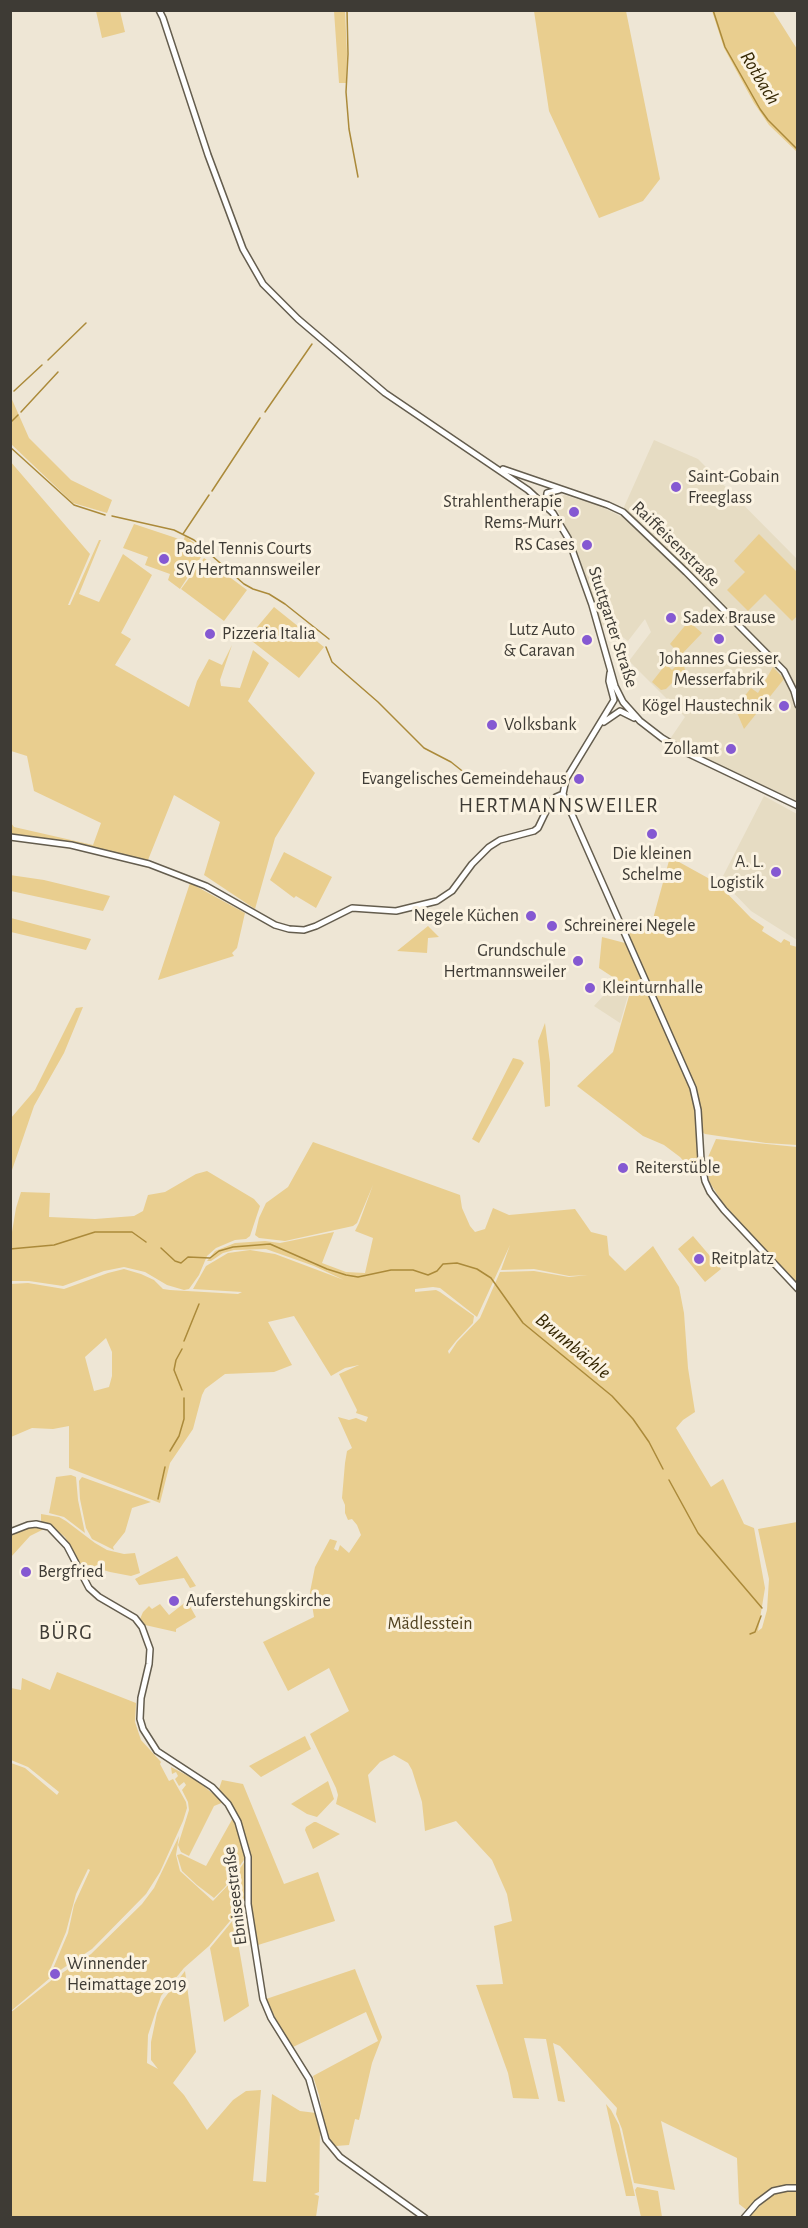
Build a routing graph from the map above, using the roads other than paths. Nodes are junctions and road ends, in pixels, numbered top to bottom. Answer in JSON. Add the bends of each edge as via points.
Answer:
{"nodes":[{"id":1,"x":161,"y":10,"type":"edge"},
{"id":2,"x":490,"y":464,"type":"junction"},
{"id":3,"x":560,"y":490,"type":"junction"},
{"id":4,"x":547,"y":505,"type":"junction"},
{"id":5,"x":610,"y":672,"type":"junction"},
{"id":6,"x":798,"y":705,"type":"edge"},
{"id":7,"x":640,"y":721,"type":"junction"},
{"id":8,"x":600,"y":725,"type":"junction"},
{"id":9,"x":563,"y":794,"type":"junction"},
{"id":10,"x":798,"y":804,"type":"edge"},
{"id":11,"x":10,"y":837,"type":"edge"},
{"id":12,"x":798,"y":1289,"type":"edge"},
{"id":13,"x":10,"y":1532,"type":"edge"},
{"id":14,"x":798,"y":2188,"type":"edge"},
{"id":15,"x":424,"y":2217,"type":"edge"},
{"id":16,"x":744,"y":2217,"type":"edge"}],
"edges":[{"from":1,"to":2,"type":"street","via":[[243,249],[263,284],[385,393]]},
{"from":2,"to":3,"type":"street","name":"Raiffeisenstraße"},
{"from":2,"to":4,"type":"street","name":"Stuttgarter Straße"},
{"from":3,"to":4,"type":"street","via":[[547,493]]},
{"from":3,"to":6,"type":"street","name":"Raiffeisenstraße","via":[[615,508],[630,518],[784,671]]},
{"from":4,"to":5,"type":"street","name":"Stuttgarter Straße","via":[[568,538],[600,627]]},
{"from":5,"to":7,"type":"street","name":"Stuttgarter Straße","via":[[619,695]]},
{"from":5,"to":8,"type":"street","via":[[614,700]]},
{"from":7,"to":8,"type":"street","via":[[620,711]]},
{"from":7,"to":10,"type":"street","name":"Stuttgarter Straße","via":[[687,753]]},
{"from":8,"to":9,"type":"street","via":[[566,779]]},
{"from":9,"to":11,"type":"street","via":[[550,803],[537,829],[489,847],[453,891],[438,901],[396,911],[352,908],[316,926],[296,930],[284,929],[193,880],[149,864],[71,845]]},
{"from":9,"to":12,"type":"street","via":[[693,1088],[701,1161],[710,1192]]},
{"from":13,"to":15,"type":"street","name":"Ebniseestraße","via":[[28,1525],[49,1527],[67,1546],[89,1588],[135,1618],[142,1627],[150,1649],[140,1719],[157,1751],[212,1787],[238,1822],[248,1857],[248,1904],[263,1999],[309,2079],[326,2140],[339,2157]]},
{"from":14,"to":16,"type":"street","via":[[773,2191]]}]}
